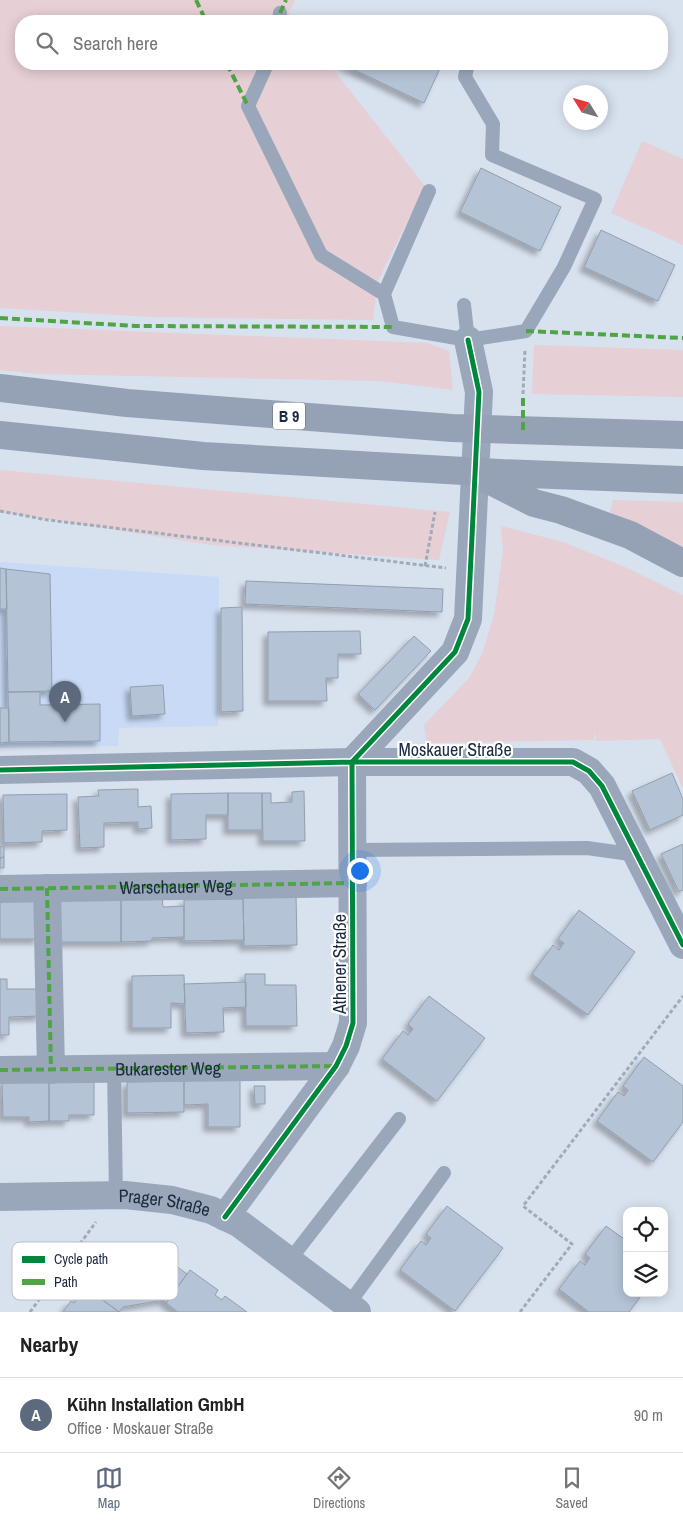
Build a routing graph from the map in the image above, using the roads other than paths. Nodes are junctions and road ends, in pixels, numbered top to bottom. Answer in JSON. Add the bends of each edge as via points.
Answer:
{"nodes":[{"id":1,"x":264,"y":70,"type":"edge"},
{"id":2,"x":466,"y":70,"type":"edge"},
{"id":3,"x":429,"y":191,"type":"dead end"},
{"id":4,"x":384,"y":294,"type":"junction"},
{"id":5,"x":464,"y":305,"type":"dead end"},
{"id":6,"x":468,"y":340,"type":"junction"},
{"id":7,"x":0,"y":388,"type":"edge"},
{"id":8,"x":0,"y":435,"type":"edge"},
{"id":9,"x":683,"y":435,"type":"edge"},
{"id":10,"x":499,"y":479,"type":"junction"},
{"id":11,"x":683,"y":480,"type":"edge"},
{"id":12,"x":683,"y":563,"type":"edge"},
{"id":13,"x":352,"y":762,"type":"junction"},
{"id":14,"x":0,"y":770,"type":"edge"},
{"id":15,"x":353,"y":850,"type":"junction"},
{"id":16,"x":637,"y":855,"type":"junction"},
{"id":17,"x":352,"y":883,"type":"junction"},
{"id":18,"x":47,"y":888,"type":"junction"},
{"id":19,"x":0,"y":889,"type":"edge"},
{"id":20,"x":683,"y":945,"type":"edge"},
{"id":21,"x":336,"y":1066,"type":"junction"},
{"id":22,"x":114,"y":1069,"type":"junction"},
{"id":23,"x":0,"y":1070,"type":"edge"},
{"id":24,"x":50,"y":1070,"type":"junction"},
{"id":25,"x":399,"y":1119,"type":"dead end"},
{"id":26,"x":444,"y":1173,"type":"dead end"},
{"id":27,"x":116,"y":1195,"type":"junction"},
{"id":28,"x":0,"y":1197,"type":"edge"},
{"id":29,"x":225,"y":1217,"type":"junction"},
{"id":30,"x":289,"y":1261,"type":"junction"},
{"id":31,"x":352,"y":1309,"type":"edge"}],
"edges":[{"from":1,"to":4,"type":"lane","via":[[248,106],[321,254]]},
{"from":2,"to":6,"type":"lane","via":[[464,77],[492,124],[492,155],[595,199],[564,267],[526,330]]},
{"from":3,"to":4,"type":"lane"},
{"from":4,"to":6,"type":"lane","via":[[393,327]]},
{"from":5,"to":6,"type":"lane"},
{"from":6,"to":13,"type":"street","via":[[479,392],[468,619],[455,652]]},
{"from":7,"to":9,"type":"highway","number":"B 9","via":[[127,403],[452,428]]},
{"from":8,"to":10,"type":"highway","via":[[203,456],[461,471]]},
{"from":10,"to":11,"type":"highway"},
{"from":10,"to":12,"type":"highway","via":[[534,503],[630,535]]},
{"from":13,"to":14,"type":"street","name":"Moskauer Straße"},
{"from":13,"to":15,"type":"street","name":"Athener Straße"},
{"from":13,"to":16,"type":"street","name":"Moskauer Straße","via":[[573,762],[602,786]]},
{"from":15,"to":16,"type":"lane","via":[[587,848]]},
{"from":15,"to":17,"type":"street","name":"Athener Straße"},
{"from":16,"to":20,"type":"street","name":"Moskauer Straße"},
{"from":17,"to":18,"type":"street","name":"Warschauer Weg"},
{"from":17,"to":21,"type":"street","name":"Athener Straße","via":[[353,1024]]},
{"from":18,"to":19,"type":"street","name":"Warschauer Weg"},
{"from":18,"to":24,"type":"street"},
{"from":21,"to":22,"type":"street","name":"Bukarester Weg"},
{"from":21,"to":29,"type":"street","name":"Athener Straße"},
{"from":22,"to":24,"type":"street","name":"Bukarester Weg"},
{"from":22,"to":27,"type":"lane"},
{"from":23,"to":24,"type":"street","name":"Bukarester Weg"},
{"from":25,"to":30,"type":"lane"},
{"from":26,"to":31,"type":"lane"},
{"from":27,"to":28,"type":"street","name":"Prager Straße"},
{"from":27,"to":29,"type":"street","name":"Prager Straße","via":[[172,1200]]},
{"from":29,"to":30,"type":"street","name":"Prager Straße","via":[[240,1224]]},
{"from":30,"to":31,"type":"street","name":"Prager Straße"}]}
